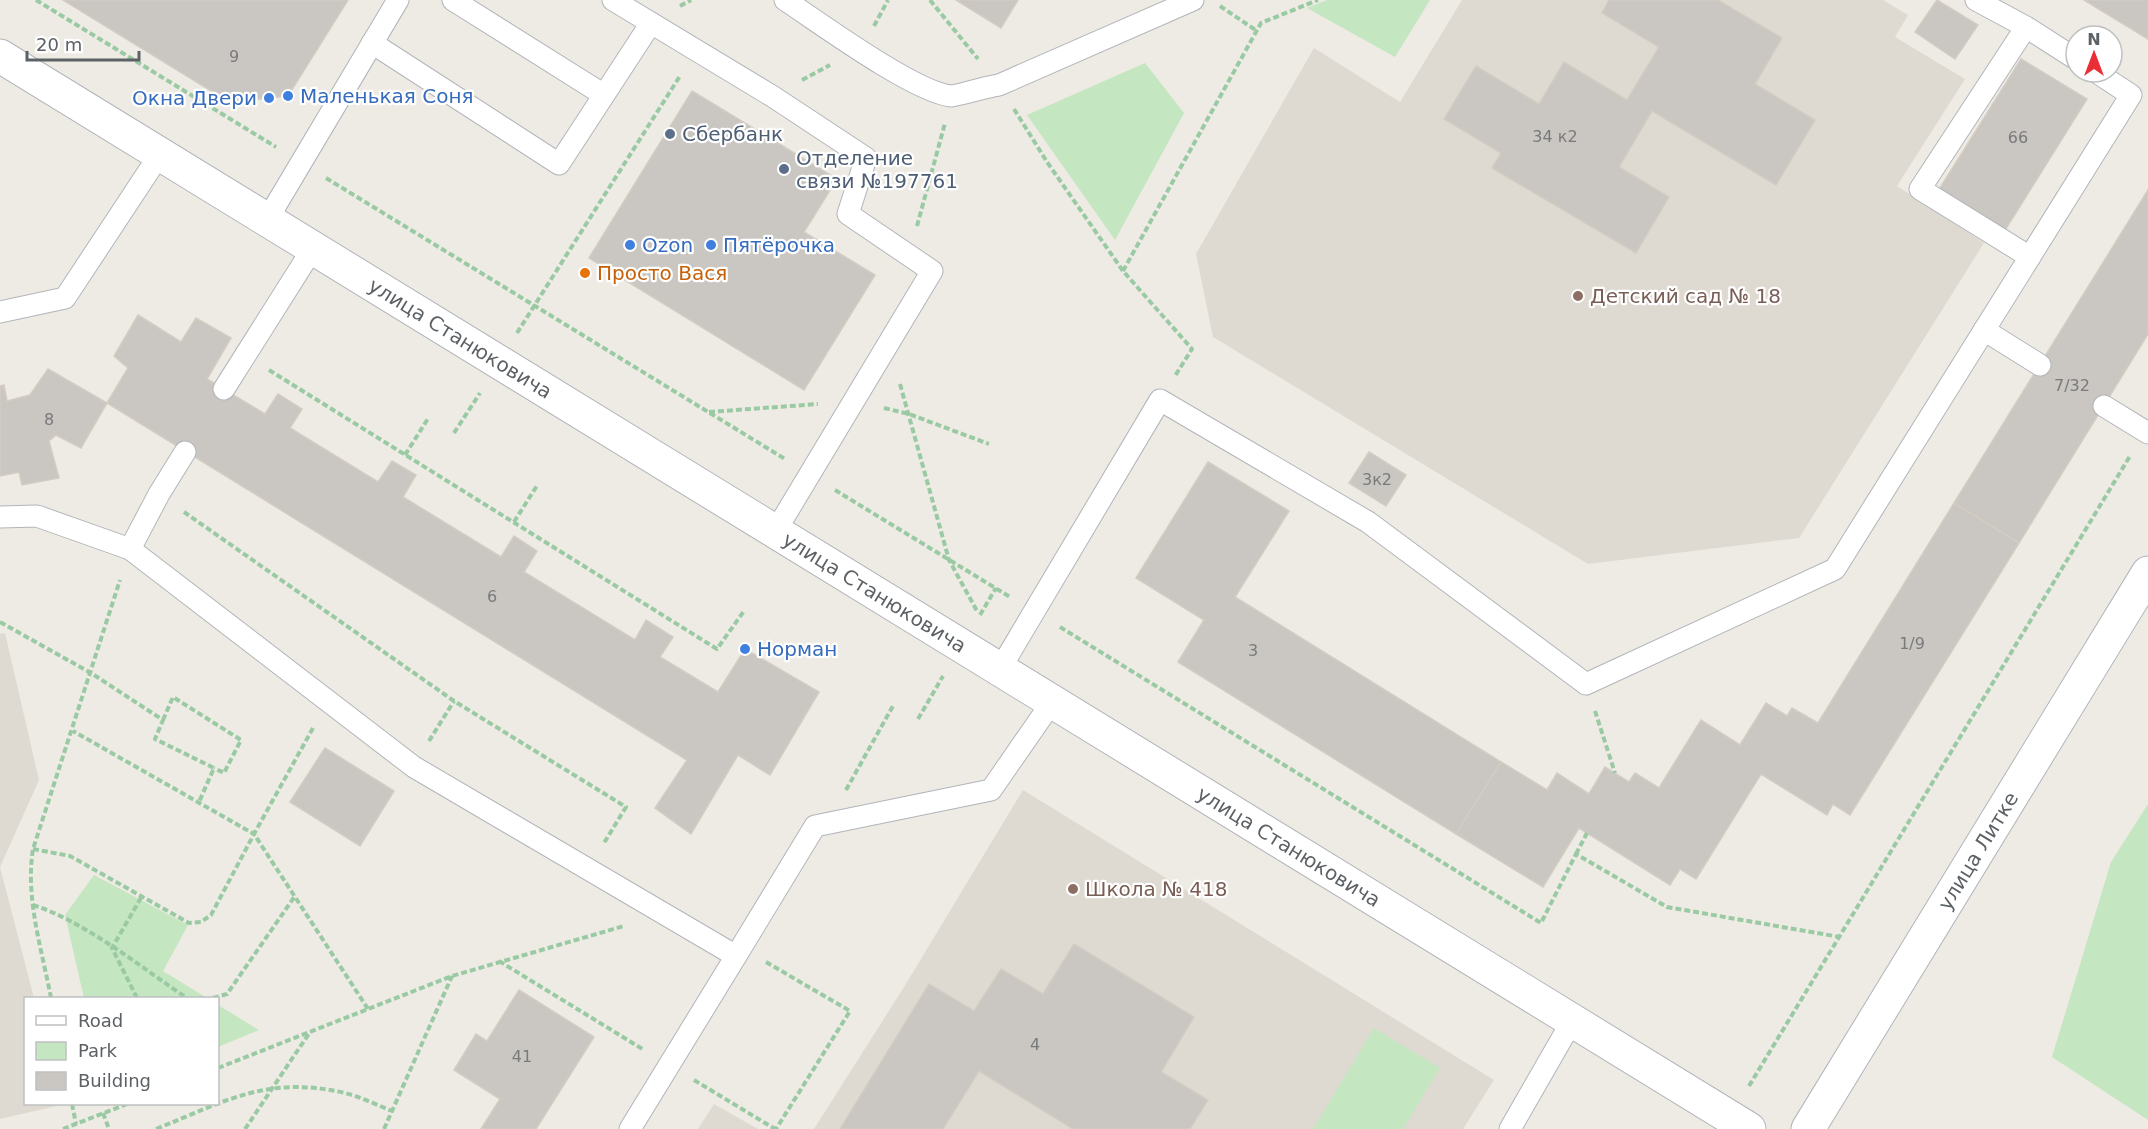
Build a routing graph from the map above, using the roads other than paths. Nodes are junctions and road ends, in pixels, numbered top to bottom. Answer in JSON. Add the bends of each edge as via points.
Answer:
{"nodes":[{"id":1,"x":398,"y":0,"type":"edge"},
{"id":2,"x":453,"y":0,"type":"edge"},
{"id":3,"x":613,"y":0,"type":"edge"},
{"id":4,"x":785,"y":0,"type":"edge"},
{"id":5,"x":1193,"y":0,"type":"edge"},
{"id":6,"x":1976,"y":0,"type":"edge"},
{"id":7,"x":651,"y":23,"type":"junction"},
{"id":8,"x":2026,"y":27,"type":"junction"},
{"id":9,"x":372,"y":43,"type":"junction"},
{"id":10,"x":2064,"y":51,"type":"edge"},
{"id":11,"x":0,"y":56,"type":"edge"},
{"id":12,"x":2114,"y":84,"type":"edge"},
{"id":13,"x":604,"y":95,"type":"junction"},
{"id":14,"x":160,"y":154,"type":"junction"},
{"id":15,"x":267,"y":220,"type":"junction"},
{"id":16,"x":313,"y":248,"type":"junction"},
{"id":17,"x":2030,"y":257,"type":"junction"},
{"id":18,"x":0,"y":312,"type":"edge"},
{"id":19,"x":1984,"y":330,"type":"junction"},
{"id":20,"x":2040,"y":365,"type":"dead end"},
{"id":21,"x":224,"y":389,"type":"dead end"},
{"id":22,"x":2104,"y":406,"type":"dead end"},
{"id":23,"x":2147,"y":432,"type":"edge"},
{"id":24,"x":186,"y":452,"type":"dead end"},
{"id":25,"x":0,"y":517,"type":"edge"},
{"id":26,"x":775,"y":532,"type":"junction"},
{"id":27,"x":130,"y":549,"type":"junction"},
{"id":28,"x":2148,"y":573,"type":"edge"},
{"id":29,"x":1000,"y":669,"type":"junction"},
{"id":30,"x":1052,"y":702,"type":"junction"},
{"id":31,"x":738,"y":951,"type":"junction"},
{"id":32,"x":1572,"y":1021,"type":"junction"},
{"id":33,"x":630,"y":1129,"type":"edge"},
{"id":34,"x":1510,"y":1129,"type":"edge"},
{"id":35,"x":1749,"y":1129,"type":"edge"},
{"id":36,"x":1808,"y":1129,"type":"edge"}],
"edges":[{"from":1,"to":9,"type":"lane"},
{"from":2,"to":13,"type":"lane"},
{"from":3,"to":7,"type":"lane"},
{"from":4,"to":5,"type":"lane","via":[[925,89],[952,96],[999,85]]},
{"from":6,"to":8,"type":"lane"},
{"from":7,"to":13,"type":"lane"},
{"from":7,"to":26,"type":"lane","via":[[866,158],[848,214],[932,271]]},
{"from":8,"to":10,"type":"lane"},
{"from":8,"to":17,"type":"lane","via":[[1920,189]]},
{"from":9,"to":13,"type":"lane","via":[[559,164]]},
{"from":9,"to":15,"type":"lane"},
{"from":11,"to":14,"type":"street","name":"улица Станюковича"},
{"from":12,"to":17,"type":"lane","via":[[2131,95]]},
{"from":14,"to":15,"type":"street","name":"улица Станюковича"},
{"from":14,"to":18,"type":"lane","via":[[65,298]]},
{"from":15,"to":16,"type":"street","name":"улица Станюковича"},
{"from":16,"to":21,"type":"lane"},
{"from":16,"to":26,"type":"street","name":"улица Станюковича"},
{"from":17,"to":19,"type":"lane"},
{"from":19,"to":20,"type":"lane"},
{"from":19,"to":29,"type":"lane","via":[[1835,569],[1586,684],[1368,522],[1160,400]]},
{"from":22,"to":23,"type":"lane"},
{"from":24,"to":27,"type":"lane"},
{"from":25,"to":27,"type":"lane","via":[[37,516]]},
{"from":26,"to":29,"type":"street","name":"улица Станюковича"},
{"from":27,"to":31,"type":"lane","via":[[414,767],[587,870]]},
{"from":28,"to":36,"type":"street","name":"улица Литке"},
{"from":29,"to":30,"type":"street","name":"улица Станюковича"},
{"from":30,"to":31,"type":"lane","via":[[991,790],[814,826]]},
{"from":30,"to":32,"type":"street","name":"улица Станюковича"},
{"from":31,"to":33,"type":"lane"},
{"from":32,"to":34,"type":"lane"},
{"from":32,"to":35,"type":"street","name":"улица Станюковича"}]}
